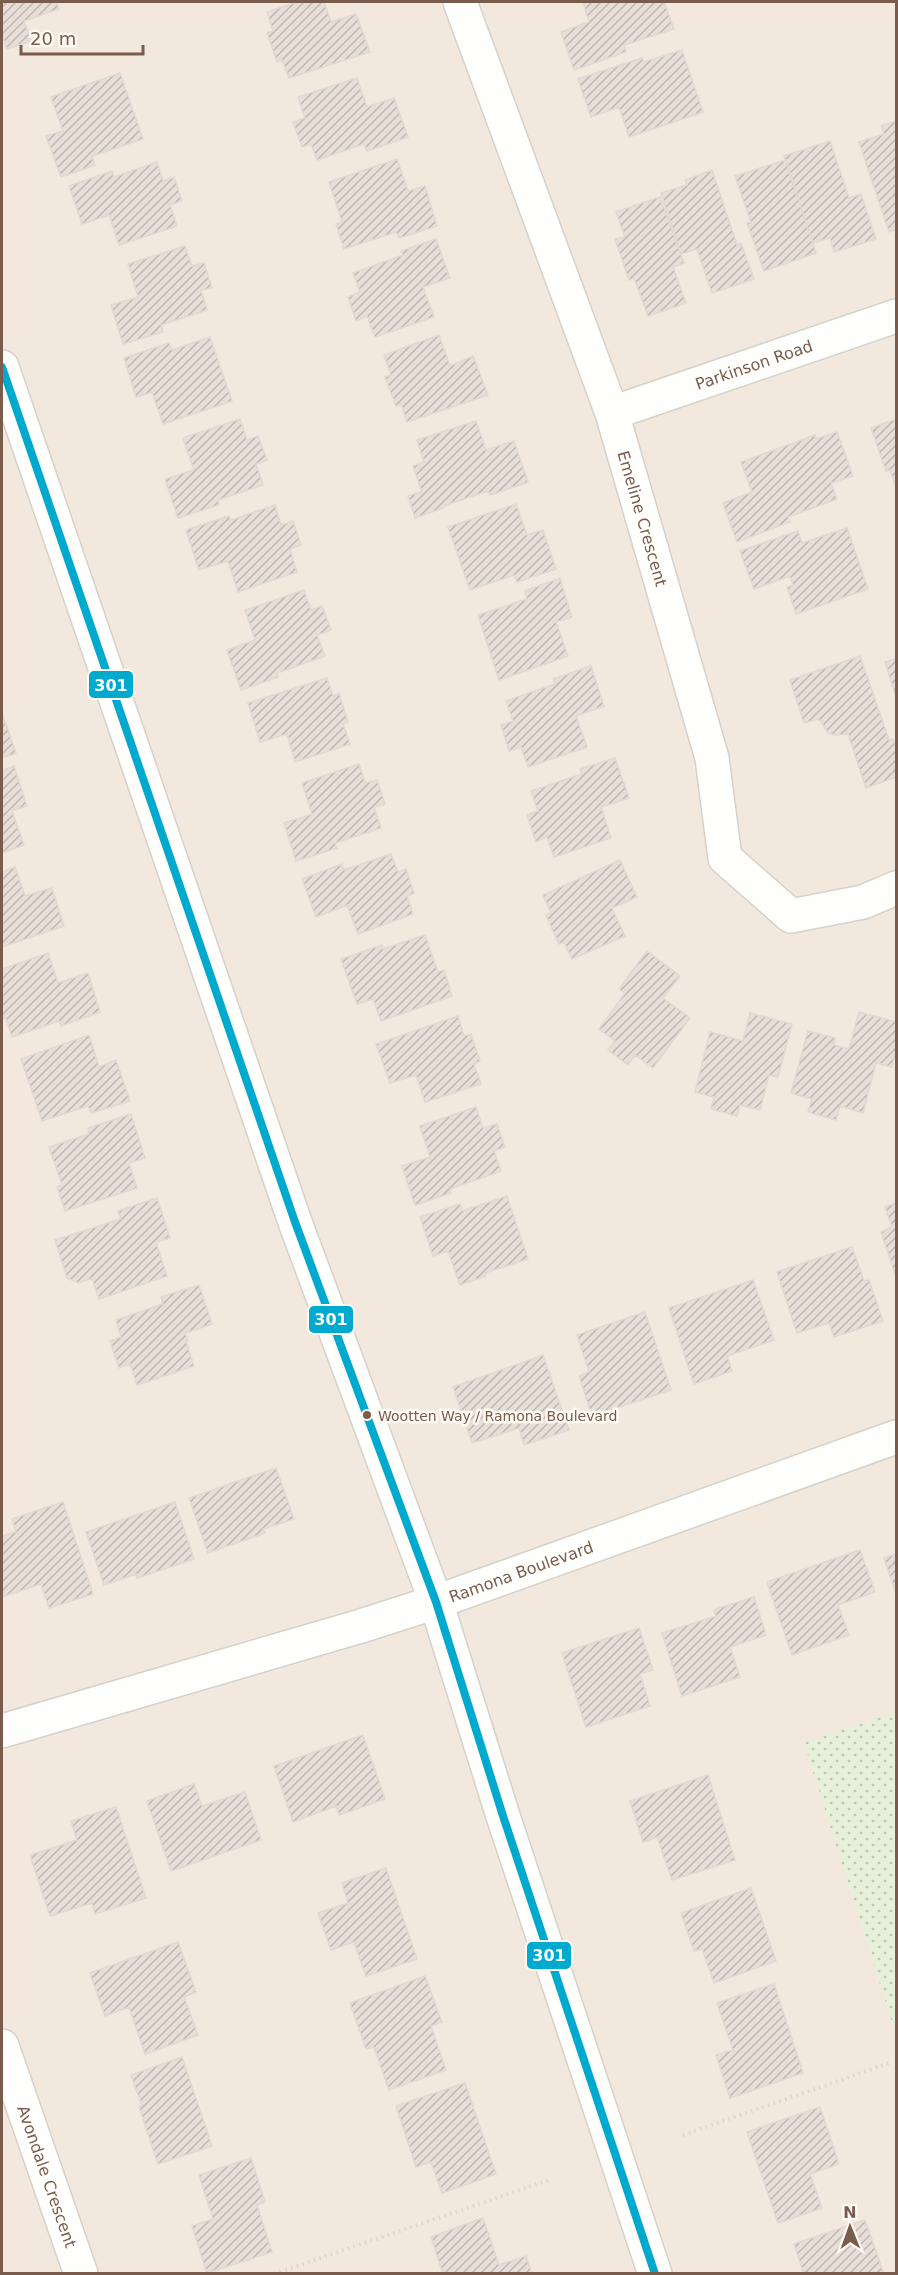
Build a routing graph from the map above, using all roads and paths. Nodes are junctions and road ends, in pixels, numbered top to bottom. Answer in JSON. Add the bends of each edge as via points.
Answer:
{"nodes":[{"id":1,"x":460,"y":2,"type":"edge"},
{"id":2,"x":897,"y":316,"type":"edge"},
{"id":3,"x":2,"y":367,"type":"edge"},
{"id":4,"x":612,"y":412,"type":"junction"},
{"id":5,"x":897,"y":888,"type":"edge"},
{"id":6,"x":897,"y":1437,"type":"edge"},
{"id":7,"x":436,"y":1602,"type":"junction"},
{"id":8,"x":2,"y":1731,"type":"edge"},
{"id":9,"x":2,"y":2046,"type":"edge"},
{"id":10,"x":889,"y":2063,"type":"dead end"},
{"id":11,"x":683,"y":2135,"type":"dead end"},
{"id":12,"x":552,"y":2180,"type":"dead end"},
{"id":13,"x":81,"y":2274,"type":"edge"},
{"id":14,"x":274,"y":2274,"type":"edge"},
{"id":15,"x":655,"y":2274,"type":"edge"}],
"edges":[{"from":1,"to":4,"type":"street","name":"Emeline Crescent"},
{"from":2,"to":4,"type":"street","name":"Parkinson Road"},
{"from":3,"to":7,"type":"street","via":[[295,1222]]},
{"from":4,"to":5,"type":"street","name":"Emeline Crescent","via":[[712,758],[725,858],[791,916],[863,902]]},
{"from":6,"to":7,"type":"street","name":"Ramona Boulevard"},
{"from":7,"to":8,"type":"street","name":"Ramona Boulevard"},
{"from":7,"to":15,"type":"street"},
{"from":9,"to":13,"type":"street","name":"Avondale Crescent"},
{"from":10,"to":11,"type":"path"},
{"from":12,"to":14,"type":"path"}]}
